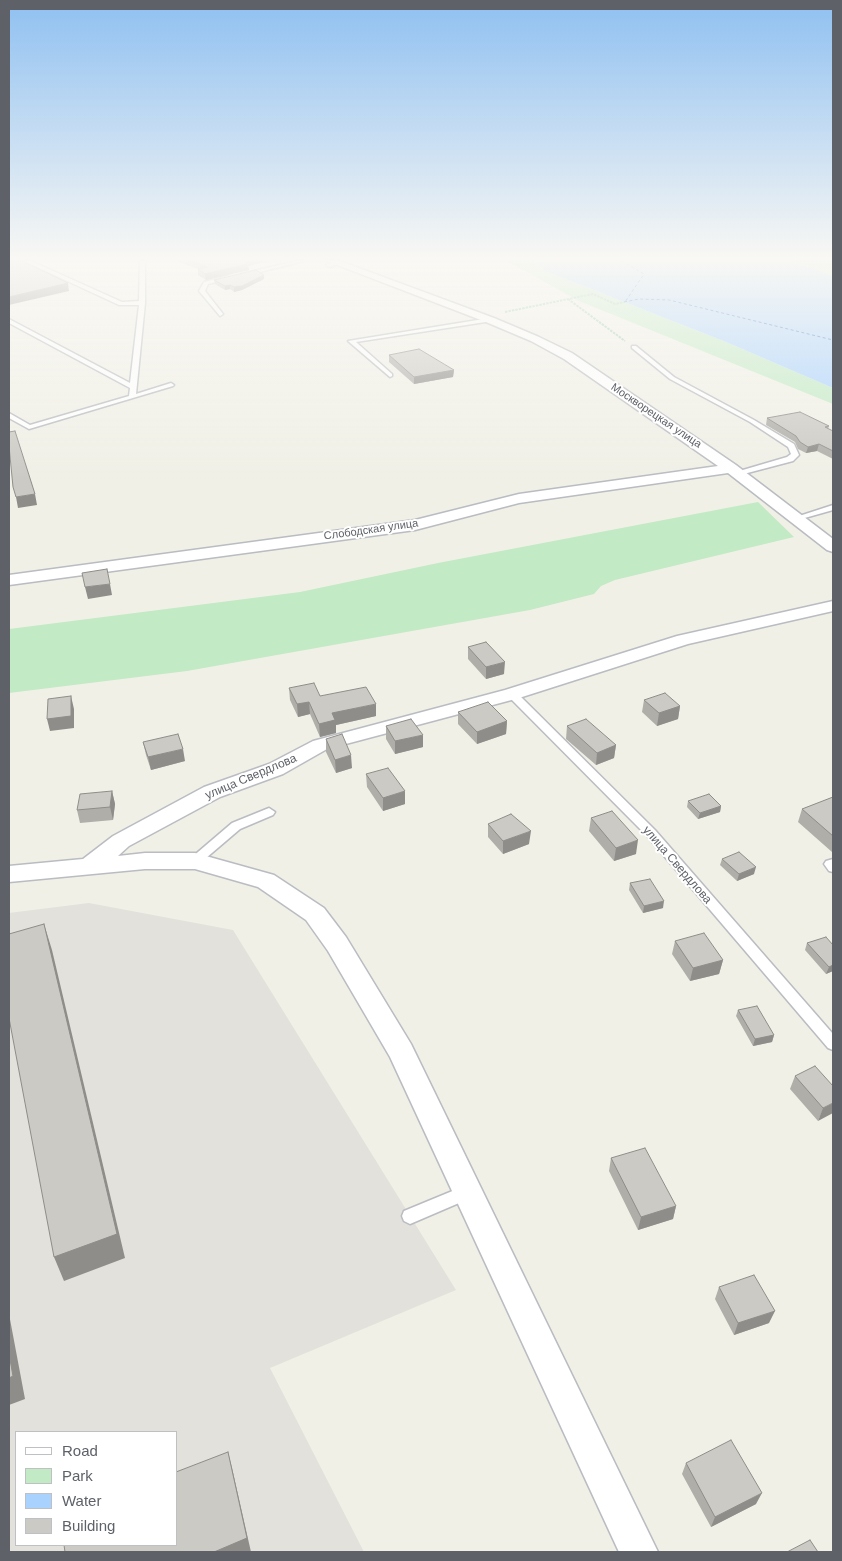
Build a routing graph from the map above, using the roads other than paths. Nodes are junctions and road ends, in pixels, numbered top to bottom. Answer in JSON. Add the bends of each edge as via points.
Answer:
{"nodes":[{"id":1,"x":33,"y":334,"type":"edge"},
{"id":2,"x":139,"y":334,"type":"edge"},
{"id":3,"x":395,"y":334,"type":"edge"},
{"id":4,"x":522,"y":334,"type":"edge"},
{"id":5,"x":634,"y":347,"type":"road end"},
{"id":6,"x":390,"y":375,"type":"dead end"},
{"id":7,"x":171,"y":385,"type":"dead end"},
{"id":8,"x":133,"y":387,"type":"junction"},
{"id":9,"x":132,"y":396,"type":"junction"},
{"id":10,"x":9,"y":415,"type":"edge"},
{"id":11,"x":28,"y":427,"type":"junction"},
{"id":12,"x":15,"y":431,"type":"edge"},
{"id":13,"x":735,"y":471,"type":"junction"},
{"id":14,"x":833,"y":508,"type":"edge"},
{"id":15,"x":794,"y":518,"type":"junction"},
{"id":16,"x":833,"y":547,"type":"edge"},
{"id":17,"x":9,"y":580,"type":"edge"},
{"id":18,"x":833,"y":606,"type":"edge"},
{"id":19,"x":512,"y":694,"type":"junction"},
{"id":20,"x":269,"y":812,"type":"dead end"},
{"id":21,"x":195,"y":861,"type":"junction"},
{"id":22,"x":833,"y":863,"type":"edge"},
{"id":23,"x":91,"y":865,"type":"junction"},
{"id":24,"x":833,"y":868,"type":"edge"},
{"id":25,"x":9,"y":874,"type":"edge"},
{"id":26,"x":833,"y":1044,"type":"edge"},
{"id":27,"x":467,"y":1192,"type":"junction"},
{"id":28,"x":410,"y":1216,"type":"dead end"},
{"id":29,"x":639,"y":1552,"type":"edge"}],
"edges":[{"from":1,"to":8,"type":"lane"},
{"from":2,"to":8,"type":"lane"},
{"from":3,"to":6,"type":"lane","via":[[351,341]]},
{"from":4,"to":13,"type":"street","name":"Москворецкая улица","via":[[568,356]]},
{"from":5,"to":13,"type":"lane","via":[[672,378],[791,446],[795,455],[790,459]]},
{"from":7,"to":9,"type":"lane"},
{"from":8,"to":9,"type":"lane"},
{"from":9,"to":11,"type":"lane"},
{"from":10,"to":11,"type":"lane"},
{"from":11,"to":12,"type":"lane"},
{"from":13,"to":15,"type":"street","name":"Москворецкая улица"},
{"from":13,"to":17,"type":"street","name":"Слободская улица","via":[[519,499],[415,525]]},
{"from":14,"to":15,"type":"lane"},
{"from":15,"to":16,"type":"street","name":"Москворецкая улица"},
{"from":18,"to":19,"type":"street","name":"улица Свердлова","via":[[683,640]]},
{"from":19,"to":23,"type":"street","name":"улица Свердлова","via":[[320,746],[276,769],[212,792],[121,841]]},
{"from":19,"to":26,"type":"lane","name":"улица Свердлова","via":[[651,833]]},
{"from":20,"to":21,"type":"lane","via":[[236,826]]},
{"from":21,"to":23,"type":"street"},
{"from":21,"to":27,"type":"street","via":[[266,881],[315,914],[337,944],[402,1052]]},
{"from":22,"to":24,"type":"lane","via":[[830,864]]},
{"from":23,"to":25,"type":"street"},
{"from":27,"to":28,"type":"lane"},
{"from":27,"to":29,"type":"street"}]}
